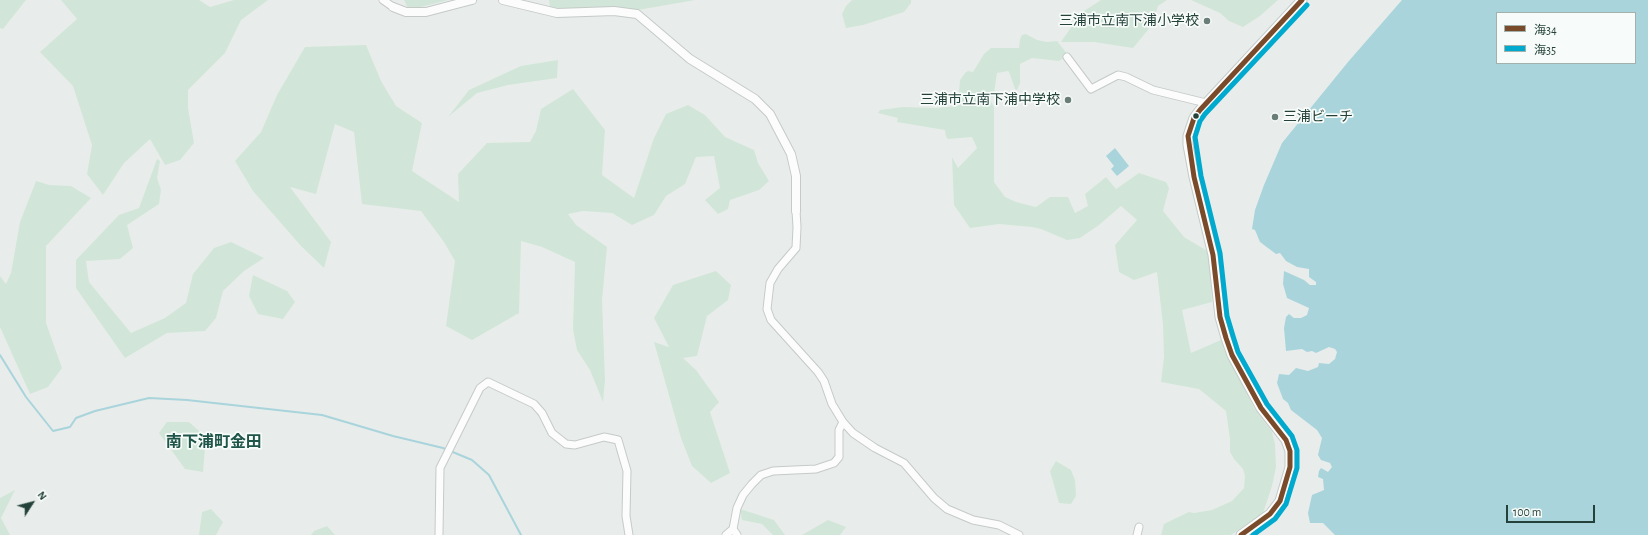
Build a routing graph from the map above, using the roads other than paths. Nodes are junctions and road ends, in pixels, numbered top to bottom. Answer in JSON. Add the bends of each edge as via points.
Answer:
{"nodes":[{"id":1,"x":384,"y":0,"type":"edge"},
{"id":2,"x":472,"y":0,"type":"edge"},
{"id":3,"x":504,"y":0,"type":"edge"},
{"id":4,"x":1302,"y":0,"type":"edge"},
{"id":5,"x":393,"y":7,"type":"joint"},
{"id":6,"x":1067,"y":57,"type":"dead end"},
{"id":7,"x":1206,"y":103,"type":"junction"},
{"id":8,"x":796,"y":211,"type":"joint"},
{"id":9,"x":843,"y":422,"type":"junction"},
{"id":10,"x":1139,"y":527,"type":"dead end"},
{"id":11,"x":735,"y":532,"type":"edge"},
{"id":12,"x":439,"y":535,"type":"edge"},
{"id":13,"x":629,"y":535,"type":"edge"},
{"id":14,"x":726,"y":535,"type":"edge"},
{"id":15,"x":1019,"y":535,"type":"edge"},
{"id":16,"x":1137,"y":535,"type":"edge"},
{"id":17,"x":1241,"y":535,"type":"edge"}],
"edges":[{"from":1,"to":5,"type":"street"},
{"from":2,"to":5,"type":"street","via":[[421,12],[406,12]]},
{"from":3,"to":8,"type":"street","via":[[556,13],[614,11],[637,14],[690,59],[755,99],[770,114],[791,154],[796,176]]},
{"from":4,"to":7,"type":"main road"},
{"from":6,"to":7,"type":"street","via":[[1091,89],[1118,75],[1153,90]]},
{"from":7,"to":17,"type":"main road","via":[[1194,118],[1188,145],[1213,255],[1220,317],[1232,355],[1261,408],[1286,440],[1290,451],[1290,467],[1280,501],[1270,514]]},
{"from":8,"to":9,"type":"street","via":[[796,248],[770,283],[768,309],[771,320],[824,381],[832,404]]},
{"from":9,"to":11,"type":"street","via":[[839,430],[838,461],[825,467],[773,471],[761,475],[739,502]]},
{"from":9,"to":15,"type":"street","via":[[863,441],[904,463],[947,509],[973,520],[1009,528]]},
{"from":10,"to":16,"type":"street"},
{"from":11,"to":14,"type":"street"},
{"from":12,"to":13,"type":"street","via":[[438,475],[447,450],[480,388],[488,382],[534,404],[542,413],[552,433],[566,444],[576,445],[604,438],[616,438],[627,471],[626,516]]}]}
